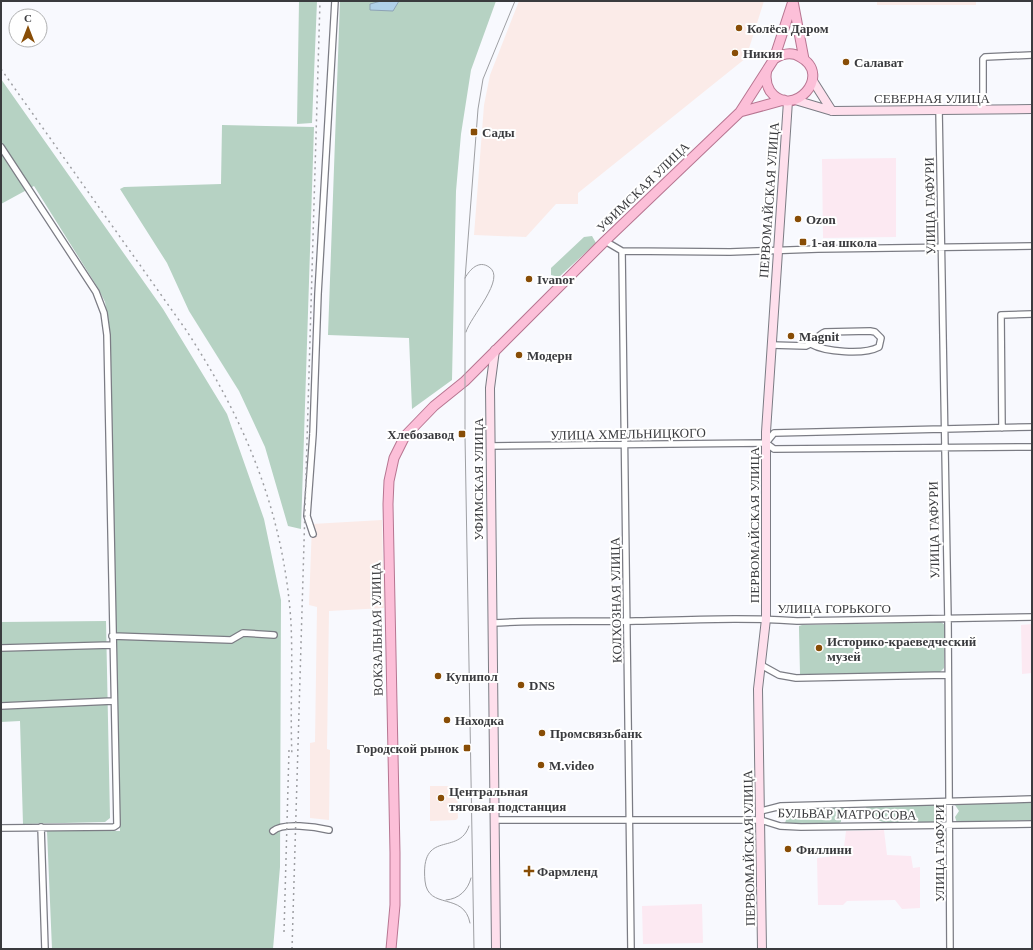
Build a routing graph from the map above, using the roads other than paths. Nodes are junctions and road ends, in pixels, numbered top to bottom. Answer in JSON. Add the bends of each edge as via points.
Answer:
{"nodes":[{"id":1,"x":335,"y":1,"type":"edge"},
{"id":2,"x":793,"y":1,"type":"edge"},
{"id":3,"x":1032,"y":55,"type":"edge"},
{"id":4,"x":774,"y":59,"type":"junction"},
{"id":5,"x":804,"y":59,"type":"junction"},
{"id":6,"x":768,"y":67,"type":"junction"},
{"id":7,"x":813,"y":81,"type":"junction"},
{"id":8,"x":789,"y":100,"type":"junction"},
{"id":9,"x":1032,"y":109,"type":"edge"},
{"id":10,"x":939,"y":110,"type":"junction"},
{"id":11,"x":983,"y":110,"type":"junction"},
{"id":12,"x":832,"y":111,"type":"junction"},
{"id":13,"x":740,"y":112,"type":"junction"},
{"id":14,"x":1,"y":147,"type":"edge"},
{"id":15,"x":605,"y":241,"type":"junction"},
{"id":16,"x":1032,"y":246,"type":"edge"},
{"id":17,"x":942,"y":247,"type":"junction"},
{"id":18,"x":778,"y":250,"type":"junction"},
{"id":19,"x":622,"y":251,"type":"junction"},
{"id":20,"x":1032,"y":314,"type":"edge"},
{"id":21,"x":811,"y":344,"type":"junction"},
{"id":22,"x":771,"y":345,"type":"junction"},
{"id":23,"x":495,"y":350,"type":"junction"},
{"id":24,"x":1032,"y":427,"type":"edge"},
{"id":25,"x":1002,"y":428,"type":"junction"},
{"id":26,"x":944,"y":430,"type":"junction"},
{"id":27,"x":766,"y":443,"type":"junction"},
{"id":28,"x":625,"y":444,"type":"junction"},
{"id":29,"x":490,"y":446,"type":"junction"},
{"id":30,"x":944,"y":447,"type":"junction"},
{"id":31,"x":1032,"y":447,"type":"edge"},
{"id":32,"x":313,"y":534,"type":"dead end"},
{"id":33,"x":1032,"y":617,"type":"edge"},
{"id":34,"x":766,"y":619,"type":"junction"},
{"id":35,"x":948,"y":619,"type":"junction"},
{"id":36,"x":627,"y":621,"type":"junction"},
{"id":37,"x":492,"y":623,"type":"junction"},
{"id":38,"x":274,"y":635,"type":"dead end"},
{"id":39,"x":112,"y":636,"type":"junction"},
{"id":40,"x":112,"y":645,"type":"junction"},
{"id":41,"x":1,"y":648,"type":"edge"},
{"id":42,"x":761,"y":665,"type":"junction"},
{"id":43,"x":947,"y":675,"type":"junction"},
{"id":44,"x":113,"y":701,"type":"junction"},
{"id":45,"x":1,"y":706,"type":"edge"},
{"id":46,"x":1032,"y":799,"type":"edge"},
{"id":47,"x":950,"y":802,"type":"junction"},
{"id":48,"x":761,"y":811,"type":"junction"},
{"id":49,"x":629,"y":819,"type":"junction"},
{"id":50,"x":495,"y":820,"type":"junction"},
{"id":51,"x":761,"y":820,"type":"junction"},
{"id":52,"x":1032,"y":824,"type":"edge"},
{"id":53,"x":949,"y":826,"type":"junction"},
{"id":54,"x":41,"y":827,"type":"junction"},
{"id":55,"x":1,"y":828,"type":"edge"},
{"id":56,"x":329,"y":830,"type":"dead end"},
{"id":57,"x":273,"y":831,"type":"dead end"},
{"id":58,"x":45,"y":949,"type":"edge"},
{"id":59,"x":390,"y":949,"type":"edge"},
{"id":60,"x":496,"y":949,"type":"edge"},
{"id":61,"x":631,"y":949,"type":"edge"},
{"id":62,"x":762,"y":949,"type":"edge"},
{"id":63,"x":950,"y":949,"type":"edge"}],
"edges":[{"from":1,"to":32,"type":"street","via":[[308,516]]},
{"from":2,"to":4,"type":"main road"},
{"from":2,"to":5,"type":"main road"},
{"from":3,"to":11,"type":"street","via":[[983,59]]},
{"from":4,"to":5,"type":"main road","via":[[789,54]]},
{"from":4,"to":6,"type":"main road"},
{"from":5,"to":7,"type":"main road","via":[[810,65]]},
{"from":6,"to":8,"type":"main road","via":[[768,88],[772,93]]},
{"from":6,"to":13,"type":"main road"},
{"from":7,"to":8,"type":"main road","via":[[806,93]]},
{"from":7,"to":12,"type":"street"},
{"from":8,"to":12,"type":"street","name":"СЕВЕРНАЯ УЛИЦА"},
{"from":8,"to":13,"type":"main road"},
{"from":8,"to":18,"type":"street","name":"ПЕРВОМАЙСКАЯ УЛИЦА"},
{"from":9,"to":11,"type":"street","name":"СЕВЕРНАЯ УЛИЦА"},
{"from":10,"to":11,"type":"street","name":"СЕВЕРНАЯ УЛИЦА"},
{"from":10,"to":12,"type":"street","name":"СЕВЕРНАЯ УЛИЦА"},
{"from":10,"to":17,"type":"street","name":"УЛИЦА ГАФУРИ"},
{"from":13,"to":15,"type":"main road","name":"УФИМСКАЯ УЛИЦА"},
{"from":14,"to":39,"type":"street","via":[[96,292],[104,313],[107,335]]},
{"from":15,"to":19,"type":"street"},
{"from":15,"to":23,"type":"main road","name":"УФИМСКАЯ УЛИЦА"},
{"from":16,"to":17,"type":"street"},
{"from":17,"to":18,"type":"street"},
{"from":17,"to":26,"type":"street","name":"УЛИЦА ГАФУРИ"},
{"from":18,"to":19,"type":"street"},
{"from":18,"to":22,"type":"street","name":"ПЕРВОМАЙСКАЯ УЛИЦА"},
{"from":19,"to":28,"type":"street","name":"КОЛХОЗНАЯ УЛИЦА"},
{"from":20,"to":25,"type":"street","via":[[1001,315]]},
{"from":21,"to":21,"type":"street","via":[[819,334],[825,332],[875,332],[881,338],[879,347],[867,350],[831,351]]},
{"from":21,"to":22,"type":"street"},
{"from":22,"to":27,"type":"street","name":"ПЕРВОМАЙСКАЯ УЛИЦА"},
{"from":23,"to":29,"type":"street","name":"УФИМСКАЯ УЛИЦА","via":[[490,388]]},
{"from":23,"to":59,"type":"main road","name":"ВОКЗАЛЬНАЯ УЛИЦА","via":[[405,436],[394,458],[389,481],[396,852],[395,905]]},
{"from":24,"to":25,"type":"street"},
{"from":25,"to":26,"type":"street"},
{"from":26,"to":27,"type":"street","via":[[774,433]]},
{"from":26,"to":30,"type":"street","name":"УЛИЦА ГАФУРИ"},
{"from":27,"to":28,"type":"street","name":"УЛИЦА ХМЕЛЬНИЦКОГО"},
{"from":27,"to":30,"type":"street","name":"УЛИЦА ХМЕЛЬНИЦКОГО","via":[[774,449]]},
{"from":27,"to":34,"type":"street","name":"ПЕРВОМАЙСКАЯ УЛИЦА"},
{"from":28,"to":29,"type":"street","name":"УЛИЦА ХМЕЛЬНИЦКОГО"},
{"from":28,"to":36,"type":"street","name":"КОЛХОЗНАЯ УЛИЦА"},
{"from":29,"to":37,"type":"street","name":"УФИМСКАЯ УЛИЦА"},
{"from":30,"to":31,"type":"street","name":"УЛИЦА ХМЕЛЬНИЦКОГО"},
{"from":30,"to":35,"type":"street","name":"УЛИЦА ГАФУРИ"},
{"from":33,"to":35,"type":"street","name":"УЛИЦА ГОРЬКОГО"},
{"from":34,"to":35,"type":"street","name":"УЛИЦА ГОРЬКОГО"},
{"from":34,"to":36,"type":"street","name":"УЛИЦА ГОРЬКОГО"},
{"from":34,"to":42,"type":"street","name":"ПЕРВОМАЙСКАЯ УЛИЦА"},
{"from":35,"to":43,"type":"street","name":"УЛИЦА ГАФУРИ"},
{"from":36,"to":37,"type":"street","name":"УЛИЦА ГОРЬКОГО"},
{"from":36,"to":49,"type":"street","name":"КОЛХОЗНАЯ УЛИЦА"},
{"from":37,"to":50,"type":"street","name":"УФИМСКАЯ УЛИЦА"},
{"from":38,"to":39,"type":"street","via":[[243,633],[231,640]]},
{"from":39,"to":40,"type":"street"},
{"from":40,"to":41,"type":"street"},
{"from":40,"to":44,"type":"street"},
{"from":42,"to":43,"type":"street","via":[[779,675],[796,678]]},
{"from":42,"to":48,"type":"street","name":"ПЕРВОМАЙСКАЯ УЛИЦА","via":[[758,689]]},
{"from":43,"to":47,"type":"street","name":"УЛИЦА ГАФУРИ"},
{"from":44,"to":45,"type":"street"},
{"from":44,"to":54,"type":"street","via":[[117,825]]},
{"from":46,"to":47,"type":"street","name":"БУЛЬВАР МАТРОСОВА"},
{"from":47,"to":48,"type":"street","name":"БУЛЬВАР МАТРОСОВА","via":[[781,806]]},
{"from":47,"to":53,"type":"street","name":"УЛИЦА ГАФУРИ"},
{"from":48,"to":51,"type":"street","name":"ПЕРВОМАЙСКАЯ УЛИЦА"},
{"from":49,"to":50,"type":"street","name":"БУЛЬВАР МАТРОСОВА"},
{"from":49,"to":51,"type":"street","name":"БУЛЬВАР МАТРОСОВА"},
{"from":49,"to":61,"type":"street","name":"КОЛХОЗНАЯ УЛИЦА"},
{"from":50,"to":60,"type":"street","name":"УФИМСКАЯ УЛИЦА"},
{"from":51,"to":53,"type":"street","name":"БУЛЬВАР МАТРОСОВА","via":[[780,826]]},
{"from":51,"to":62,"type":"street","name":"ПЕРВОМАЙСКАЯ УЛИЦА"},
{"from":52,"to":53,"type":"street","name":"БУЛЬВАР МАТРОСОВА"},
{"from":53,"to":63,"type":"street","name":"УЛИЦА ГАФУРИ"},
{"from":54,"to":55,"type":"street"},
{"from":54,"to":58,"type":"street"},
{"from":56,"to":57,"type":"street","via":[[310,826],[284,826]]}]}
